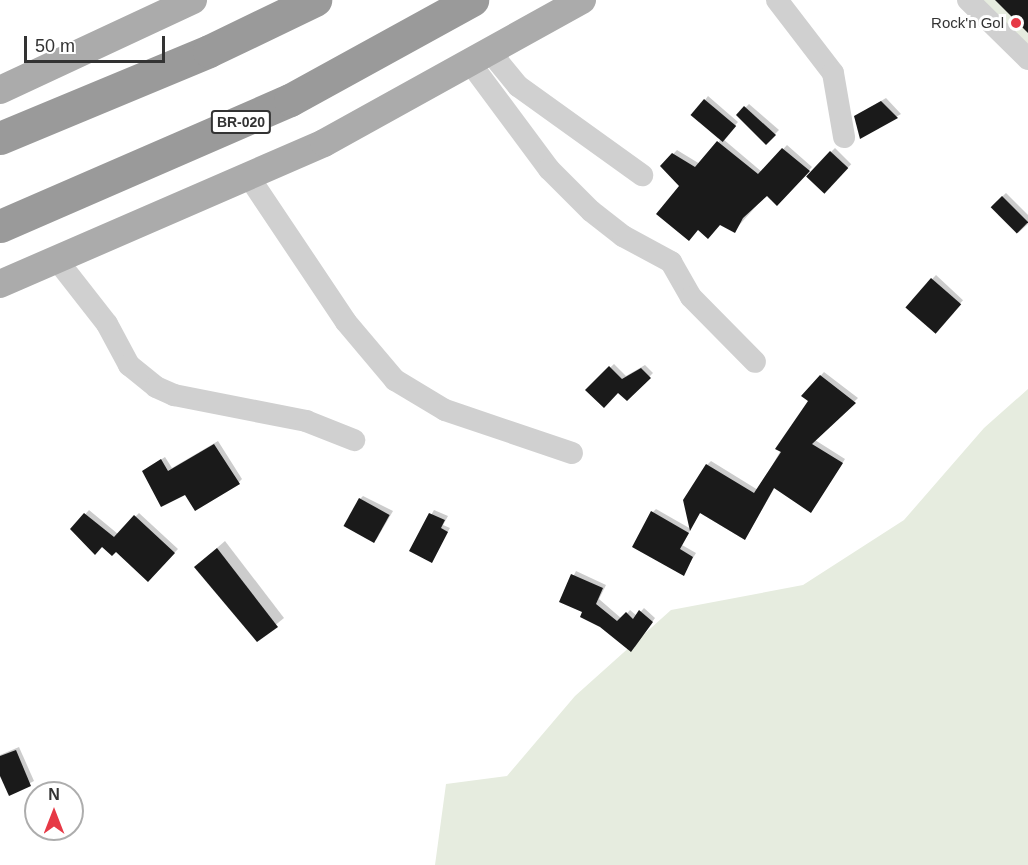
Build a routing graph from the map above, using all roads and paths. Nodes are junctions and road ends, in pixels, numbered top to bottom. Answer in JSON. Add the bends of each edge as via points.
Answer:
{"nodes":[{"id":1,"x":193,"y":0,"type":"edge"},
{"id":2,"x":315,"y":0,"type":"edge"},
{"id":3,"x":472,"y":0,"type":"edge"},
{"id":4,"x":582,"y":0,"type":"edge"},
{"id":5,"x":777,"y":0,"type":"edge"},
{"id":6,"x":968,"y":0,"type":"edge"},
{"id":7,"x":985,"y":0,"type":"edge"},
{"id":8,"x":1028,"y":43,"type":"edge"},
{"id":9,"x":481,"y":59,"type":"junction"},
{"id":10,"x":1028,"y":59,"type":"edge"},
{"id":11,"x":0,"y":90,"type":"edge"},
{"id":12,"x":844,"y":137,"type":"dead end"},
{"id":13,"x":0,"y":138,"type":"edge"},
{"id":14,"x":642,"y":175,"type":"dead end"},
{"id":15,"x":249,"y":177,"type":"junction"},
{"id":16,"x":0,"y":226,"type":"edge"},
{"id":17,"x":57,"y":260,"type":"junction"},
{"id":18,"x":0,"y":284,"type":"edge"},
{"id":19,"x":755,"y":362,"type":"dead end"},
{"id":20,"x":354,"y":440,"type":"dead end"},
{"id":21,"x":572,"y":453,"type":"dead end"}],
"edges":[{"from":1,"to":11,"type":"main road"},
{"from":2,"to":13,"type":"highway","via":[[209,51]]},
{"from":3,"to":16,"type":"highway","number":"BR-020","via":[[290,100]]},
{"from":4,"to":9,"type":"main road"},
{"from":5,"to":12,"type":"street","via":[[833,73]]},
{"from":6,"to":10,"type":"street"},
{"from":7,"to":8,"type":"street"},
{"from":9,"to":14,"type":"street"},
{"from":9,"to":15,"type":"main road"},
{"from":9,"to":19,"type":"street","via":[[549,169],[623,236],[671,262],[691,297]]},
{"from":15,"to":17,"type":"main road"},
{"from":15,"to":21,"type":"street","via":[[346,322],[395,380],[445,410]]},
{"from":17,"to":18,"type":"main road"},
{"from":17,"to":20,"type":"street","via":[[107,324],[129,365],[156,387],[174,395],[306,421]]}]}
